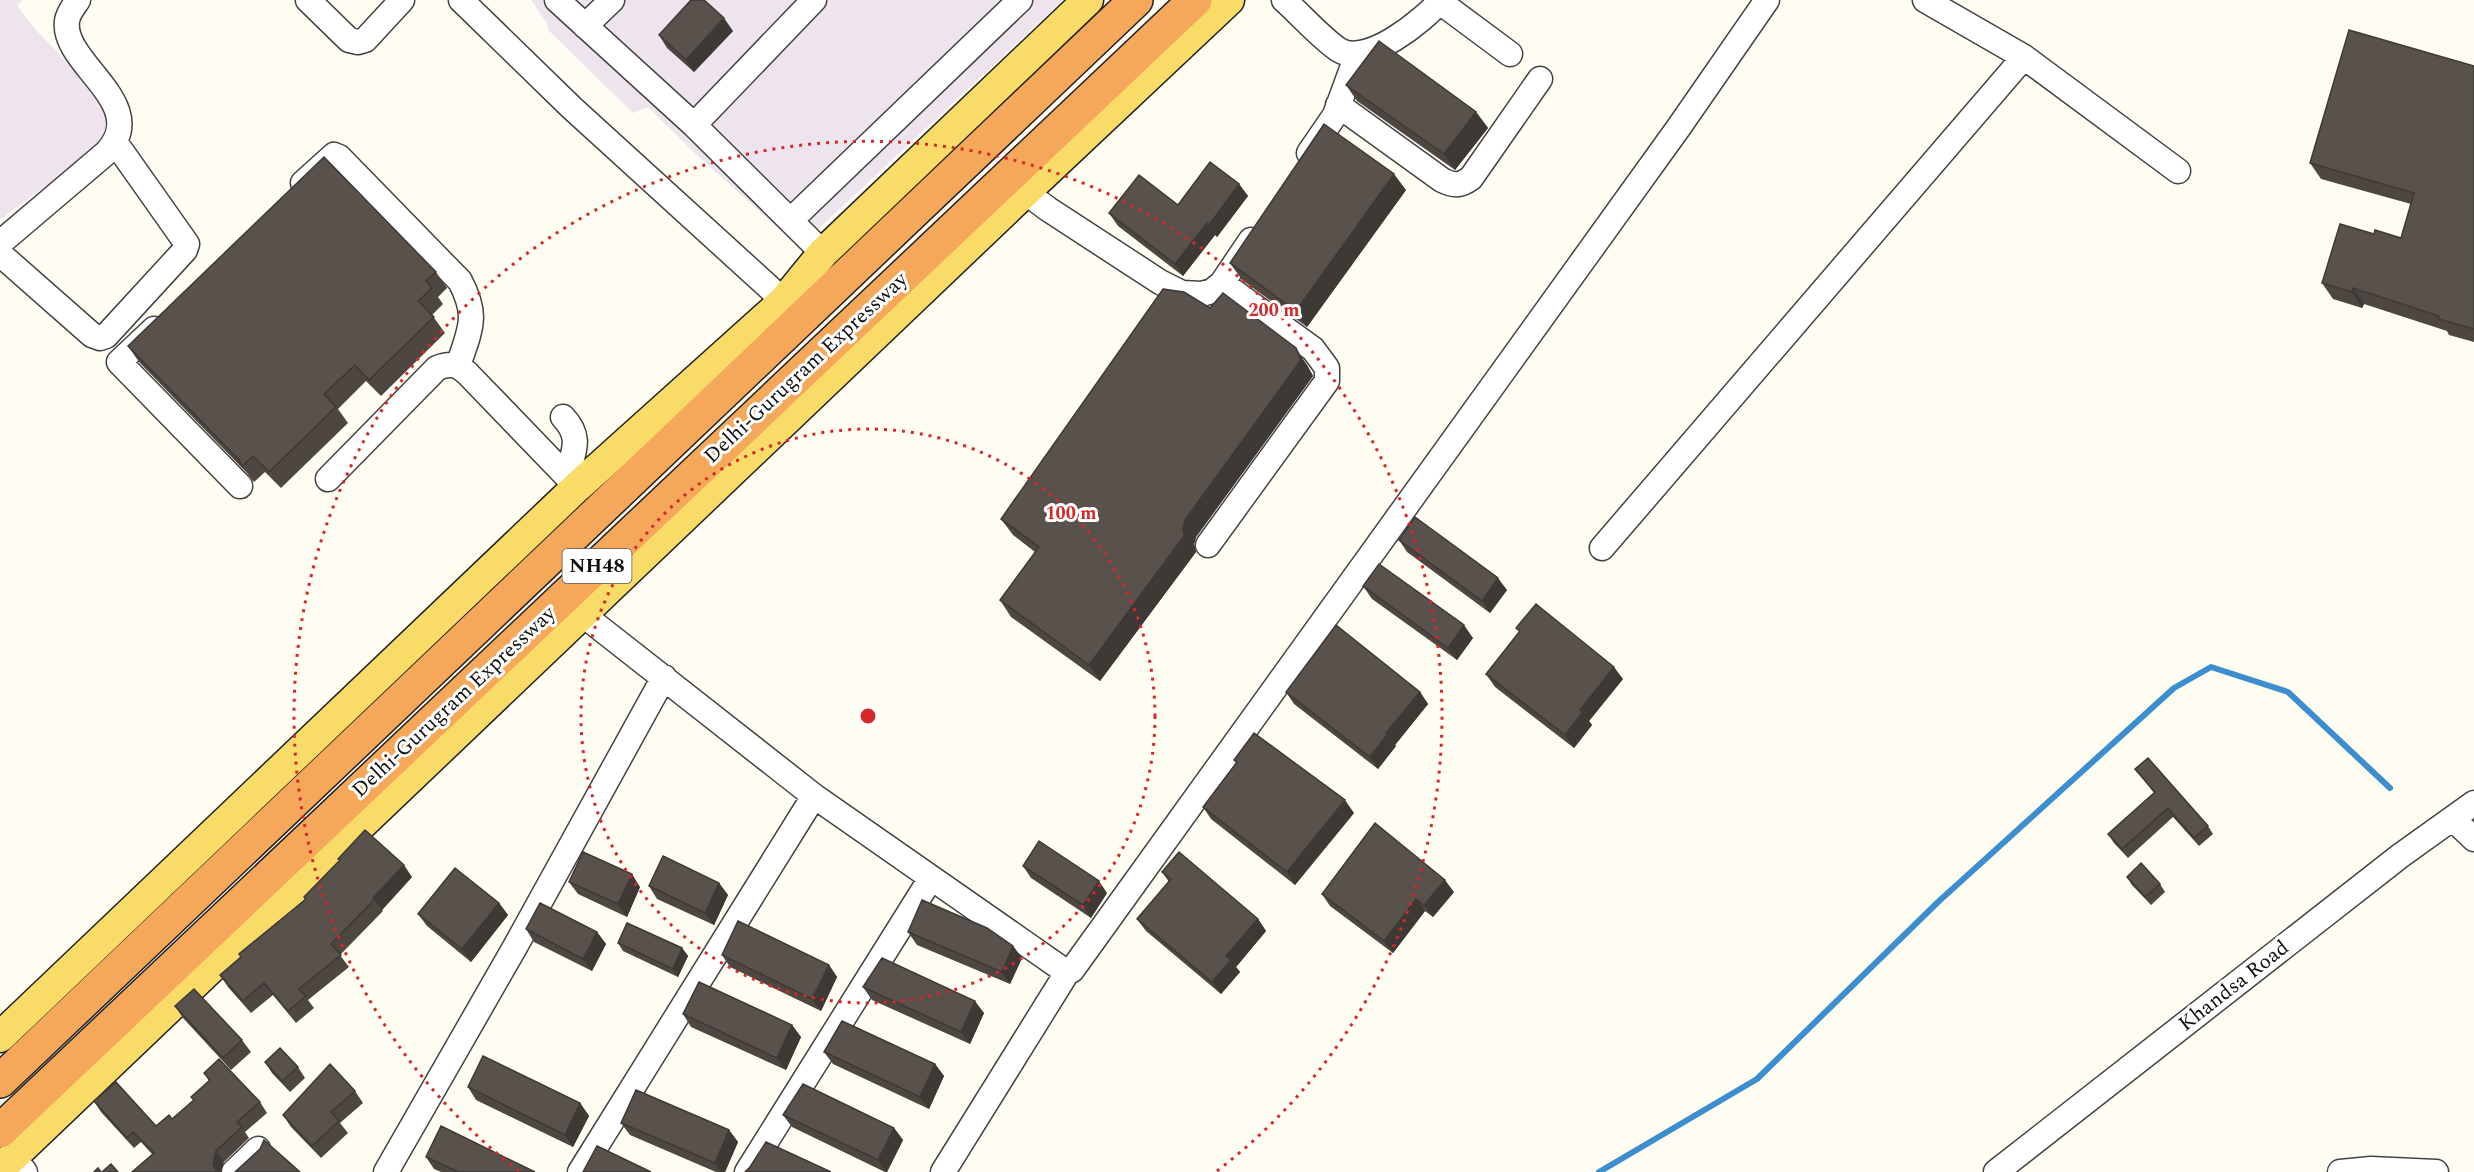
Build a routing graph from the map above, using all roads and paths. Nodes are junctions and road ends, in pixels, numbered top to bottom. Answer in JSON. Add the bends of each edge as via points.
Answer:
{"nodes":[{"id":1,"x":78,"y":0,"type":"edge"},
{"id":2,"x":402,"y":0,"type":"edge"},
{"id":3,"x":460,"y":0,"type":"edge"},
{"id":4,"x":557,"y":0,"type":"edge"},
{"id":5,"x":612,"y":0,"type":"edge"},
{"id":6,"x":814,"y":0,"type":"edge"},
{"id":7,"x":1020,"y":0,"type":"edge"},
{"id":8,"x":1088,"y":0,"type":"edge"},
{"id":9,"x":1136,"y":0,"type":"edge"},
{"id":10,"x":1195,"y":0,"type":"edge"},
{"id":11,"x":1229,"y":0,"type":"edge"},
{"id":12,"x":1284,"y":0,"type":"edge"},
{"id":13,"x":1767,"y":0,"type":"edge"},
{"id":14,"x":1926,"y":0,"type":"edge"},
{"id":15,"x":1440,"y":1,"type":"edge"},
{"id":16,"x":316,"y":3,"type":"edge"},
{"id":17,"x":585,"y":27,"type":"junction"},
{"id":18,"x":1509,"y":54,"type":"dead end"},
{"id":19,"x":1357,"y":55,"type":"junction"},
{"id":20,"x":2024,"y":57,"type":"junction"},
{"id":21,"x":1540,"y":79,"type":"dead end"},
{"id":22,"x":1338,"y":105,"type":"junction"},
{"id":23,"x":694,"y":125,"type":"junction"},
{"id":24,"x":116,"y":142,"type":"junction"},
{"id":25,"x":2178,"y":171,"type":"dead end"},
{"id":26,"x":1295,"y":174,"type":"edge"},
{"id":27,"x":1025,"y":192,"type":"junction"},
{"id":28,"x":285,"y":200,"type":"edge"},
{"id":29,"x":791,"y":220,"type":"junction"},
{"id":30,"x":1262,"y":224,"type":"edge"},
{"id":31,"x":0,"y":243,"type":"edge"},
{"id":32,"x":823,"y":253,"type":"junction"},
{"id":33,"x":0,"y":254,"type":"edge"},
{"id":34,"x":1222,"y":283,"type":"junction"},
{"id":35,"x":784,"y":301,"type":"junction"},
{"id":36,"x":169,"y":314,"type":"edge"},
{"id":37,"x":100,"y":338,"type":"junction"},
{"id":38,"x":119,"y":362,"type":"junction"},
{"id":39,"x":458,"y":366,"type":"junction"},
{"id":40,"x":563,"y":417,"type":"dead end"},
{"id":41,"x":328,"y":479,"type":"dead end"},
{"id":42,"x":572,"y":482,"type":"junction"},
{"id":43,"x":240,"y":486,"type":"edge"},
{"id":44,"x":1208,"y":545,"type":"dead end"},
{"id":45,"x":1602,"y":548,"type":"dead end"},
{"id":46,"x":582,"y":614,"type":"junction"},
{"id":47,"x":664,"y":677,"type":"junction"},
{"id":48,"x":814,"y":796,"type":"junction"},
{"id":49,"x":2474,"y":803,"type":"edge"},
{"id":50,"x":2453,"y":819,"type":"junction"},
{"id":51,"x":2474,"y":839,"type":"edge"},
{"id":52,"x":931,"y":878,"type":"junction"},
{"id":53,"x":1068,"y":971,"type":"junction"},
{"id":54,"x":0,"y":1037,"type":"edge"},
{"id":55,"x":0,"y":1081,"type":"edge"},
{"id":56,"x":258,"y":1149,"type":"edge"},
{"id":57,"x":10,"y":1157,"type":"edge"},
{"id":58,"x":234,"y":1172,"type":"edge"},
{"id":59,"x":386,"y":1172,"type":"edge"},
{"id":60,"x":580,"y":1172,"type":"edge"},
{"id":61,"x":747,"y":1172,"type":"edge"},
{"id":62,"x":943,"y":1172,"type":"edge"},
{"id":63,"x":1996,"y":1172,"type":"edge"},
{"id":64,"x":2340,"y":1172,"type":"edge"},
{"id":65,"x":2436,"y":1172,"type":"edge"}],
"edges":[{"from":1,"to":24,"type":"street","via":[[69,15],[68,29],[75,47],[113,100],[118,118]]},
{"from":2,"to":16,"type":"street","via":[[365,40],[358,42],[349,40]]},
{"from":3,"to":35,"type":"street"},
{"from":4,"to":17,"type":"street"},
{"from":5,"to":17,"type":"street"},
{"from":6,"to":23,"type":"street"},
{"from":7,"to":29,"type":"street"},
{"from":8,"to":32,"type":"main road"},
{"from":9,"to":55,"type":"highway","name":"Delhi-Gurugram Expressway","number":"NH48"},
{"from":10,"to":57,"type":"highway","name":"Delhi-Gurugram Expressway","number":"NH48"},
{"from":11,"to":27,"type":"main road"},
{"from":12,"to":19,"type":"street","via":[[1339,50]]},
{"from":13,"to":53,"type":"street","via":[[1076,967]]},
{"from":14,"to":20,"type":"street"},
{"from":15,"to":18,"type":"street"},
{"from":15,"to":19,"type":"street","via":[[1412,27]]},
{"from":17,"to":23,"type":"street"},
{"from":19,"to":22,"type":"street"},
{"from":20,"to":25,"type":"street"},
{"from":20,"to":45,"type":"street"},
{"from":21,"to":22,"type":"street","via":[[1471,178],[1462,184],[1442,180]]},
{"from":22,"to":26,"type":"street"},
{"from":23,"to":29,"type":"street"},
{"from":24,"to":31,"type":"street"},
{"from":24,"to":37,"type":"street","via":[[186,246],[112,330]]},
{"from":27,"to":34,"type":"street","via":[[1170,288],[1202,294]]},
{"from":27,"to":46,"type":"main road"},
{"from":28,"to":39,"type":"street","via":[[327,160],[334,155],[339,157],[460,281],[472,313]]},
{"from":29,"to":32,"type":"street"},
{"from":30,"to":34,"type":"street"},
{"from":32,"to":35,"type":"main road"},
{"from":33,"to":37,"type":"street"},
{"from":34,"to":44,"type":"street","via":[[1313,349],[1327,368],[1327,381]]},
{"from":35,"to":42,"type":"main road"},
{"from":36,"to":38,"type":"street"},
{"from":37,"to":38,"type":"street"},
{"from":38,"to":43,"type":"street"},
{"from":39,"to":41,"type":"street","via":[[437,368]]},
{"from":39,"to":42,"type":"street"},
{"from":40,"to":42,"type":"street","via":[[575,434]]},
{"from":42,"to":54,"type":"main road"},
{"from":46,"to":47,"type":"street"},
{"from":46,"to":57,"type":"main road"},
{"from":47,"to":48,"type":"street"},
{"from":47,"to":59,"type":"street"},
{"from":48,"to":52,"type":"street"},
{"from":48,"to":60,"type":"street"},
{"from":49,"to":50,"type":"street","name":"Khandsa Road"},
{"from":50,"to":51,"type":"street"},
{"from":50,"to":63,"type":"street","name":"Khandsa Road","via":[[2400,856]]},
{"from":52,"to":53,"type":"street"},
{"from":52,"to":61,"type":"street"},
{"from":53,"to":62,"type":"street"},
{"from":56,"to":58,"type":"street"},
{"from":64,"to":65,"type":"street"}]}
